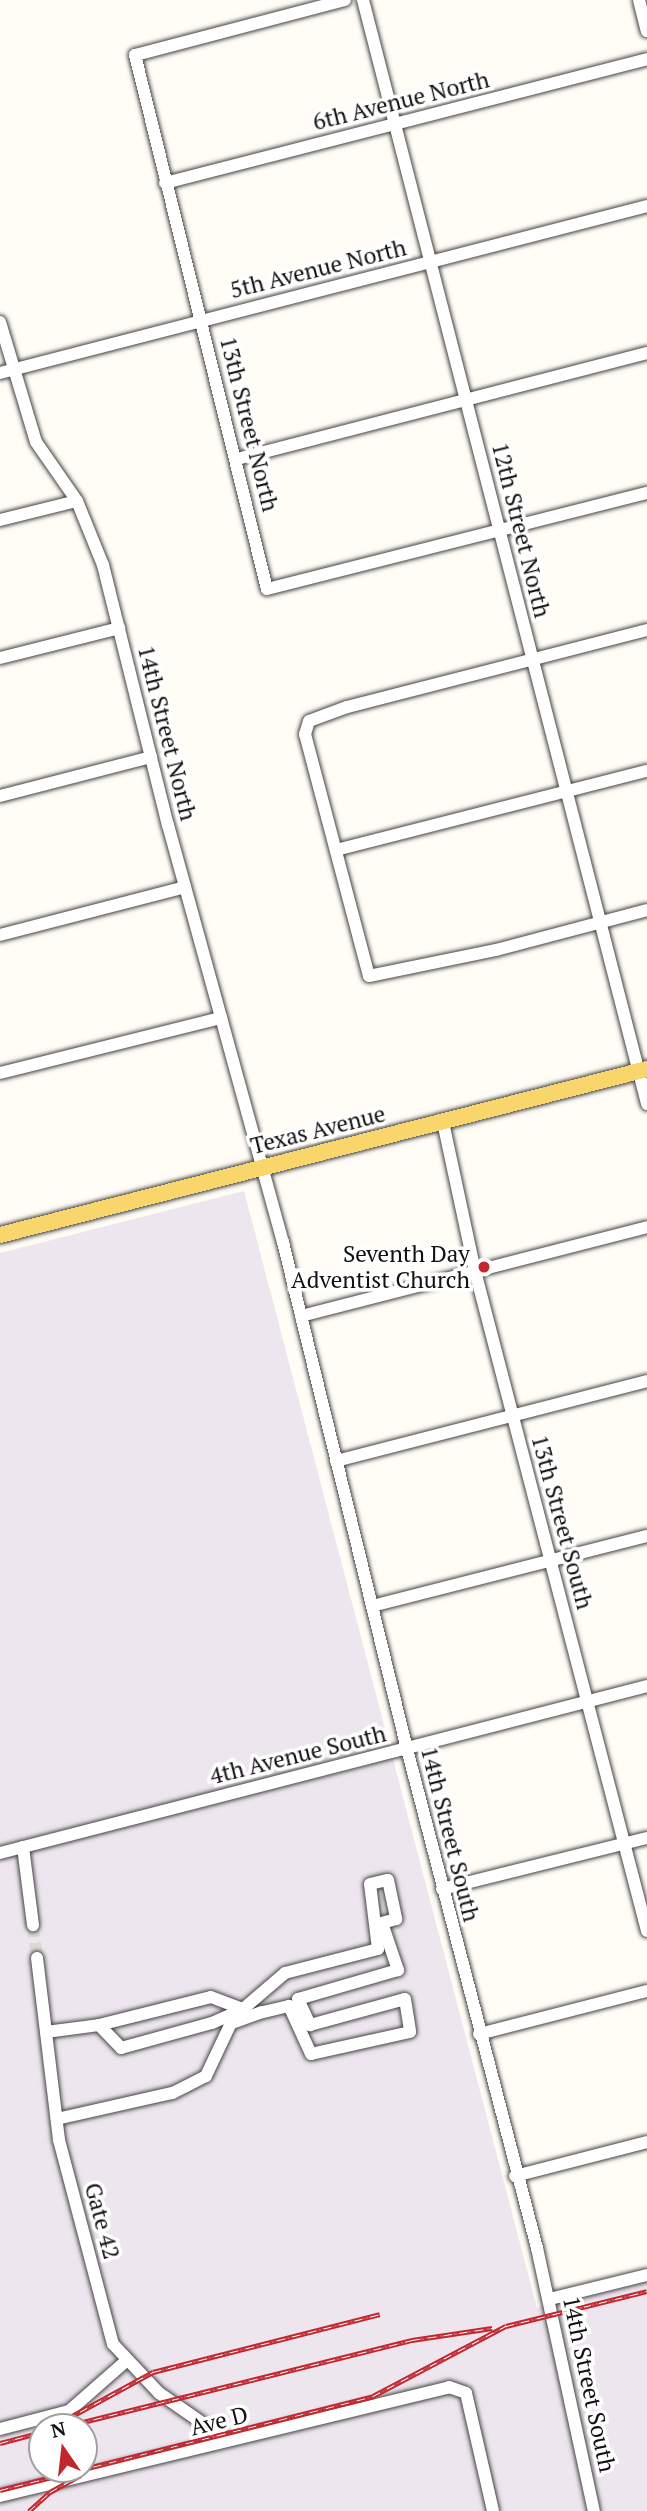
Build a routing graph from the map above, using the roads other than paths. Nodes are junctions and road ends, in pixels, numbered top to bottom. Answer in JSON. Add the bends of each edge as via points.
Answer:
{"nodes":[{"id":1,"x":345,"y":0,"type":"edge"},
{"id":2,"x":363,"y":0,"type":"edge"},
{"id":3,"x":639,"y":0,"type":"edge"},
{"id":4,"x":647,"y":31,"type":"edge"},
{"id":5,"x":647,"y":59,"type":"edge"},
{"id":6,"x":395,"y":124,"type":"junction"},
{"id":7,"x":165,"y":183,"type":"junction"},
{"id":8,"x":647,"y":206,"type":"edge"},
{"id":9,"x":430,"y":262,"type":"junction"},
{"id":10,"x":201,"y":321,"type":"junction"},
{"id":11,"x":0,"y":322,"type":"edge"},
{"id":12,"x":647,"y":354,"type":"edge"},
{"id":13,"x":6,"y":371,"type":"edge"},
{"id":14,"x":466,"y":400,"type":"junction"},
{"id":15,"x":237,"y":459,"type":"junction"},
{"id":16,"x":647,"y":493,"type":"edge"},
{"id":17,"x":77,"y":501,"type":"junction"},
{"id":18,"x":0,"y":520,"type":"edge"},
{"id":19,"x":500,"y":531,"type":"junction"},
{"id":20,"x":119,"y":628,"type":"junction"},
{"id":21,"x":647,"y":631,"type":"edge"},
{"id":22,"x":0,"y":658,"type":"edge"},
{"id":23,"x":533,"y":660,"type":"junction"},
{"id":24,"x":151,"y":757,"type":"junction"},
{"id":25,"x":647,"y":771,"type":"edge"},
{"id":26,"x":567,"y":792,"type":"junction"},
{"id":27,"x":0,"y":796,"type":"edge"},
{"id":28,"x":336,"y":850,"type":"junction"},
{"id":29,"x":185,"y":887,"type":"junction"},
{"id":30,"x":647,"y":910,"type":"edge"},
{"id":31,"x":600,"y":922,"type":"junction"},
{"id":32,"x":0,"y":935,"type":"edge"},
{"id":33,"x":221,"y":1018,"type":"junction"},
{"id":34,"x":643,"y":1070,"type":"edge"},
{"id":35,"x":0,"y":1073,"type":"edge"},
{"id":36,"x":647,"y":1104,"type":"edge"},
{"id":37,"x":443,"y":1122,"type":"junction"},
{"id":38,"x":262,"y":1168,"type":"junction"},
{"id":39,"x":647,"y":1227,"type":"edge"},
{"id":40,"x":0,"y":1235,"type":"edge"},
{"id":41,"x":475,"y":1271,"type":"junction"},
{"id":42,"x":301,"y":1315,"type":"junction"},
{"id":43,"x":647,"y":1381,"type":"edge"},
{"id":44,"x":513,"y":1416,"type":"junction"},
{"id":45,"x":337,"y":1461,"type":"junction"},
{"id":46,"x":647,"y":1536,"type":"edge"},
{"id":47,"x":551,"y":1561,"type":"junction"},
{"id":48,"x":372,"y":1606,"type":"junction"},
{"id":49,"x":647,"y":1686,"type":"edge"},
{"id":50,"x":587,"y":1702,"type":"junction"},
{"id":51,"x":407,"y":1749,"type":"junction"},
{"id":52,"x":647,"y":1838,"type":"edge"},
{"id":53,"x":624,"y":1843,"type":"junction"},
{"id":54,"x":23,"y":1847,"type":"junction"},
{"id":55,"x":0,"y":1853,"type":"edge"},
{"id":56,"x":442,"y":1889,"type":"junction"},
{"id":57,"x":33,"y":1925,"type":"tunnel mouth"},
{"id":58,"x":647,"y":1931,"type":"edge"},
{"id":59,"x":37,"y":1958,"type":"tunnel mouth"},
{"id":60,"x":647,"y":1992,"type":"edge"},
{"id":61,"x":243,"y":2009,"type":"junction"},
{"id":62,"x":99,"y":2025,"type":"junction"},
{"id":63,"x":46,"y":2032,"type":"junction"},
{"id":64,"x":479,"y":2034,"type":"junction"},
{"id":65,"x":57,"y":2119,"type":"junction"},
{"id":66,"x":647,"y":2142,"type":"edge"},
{"id":67,"x":515,"y":2176,"type":"junction"},
{"id":68,"x":647,"y":2275,"type":"edge"},
{"id":69,"x":550,"y":2299,"type":"junction"},
{"id":70,"x":127,"y":2360,"type":"junction"},
{"id":71,"x":0,"y":2428,"type":"edge"},
{"id":72,"x":227,"y":2440,"type":"junction"},
{"id":73,"x":0,"y":2496,"type":"edge"},
{"id":74,"x":493,"y":2511,"type":"edge"},
{"id":75,"x":594,"y":2511,"type":"edge"}],
"edges":[{"from":1,"to":7,"type":"street","name":"13th Street North","via":[[135,55]]},
{"from":2,"to":6,"type":"street","name":"12th Street North"},
{"from":3,"to":4,"type":"street"},
{"from":5,"to":6,"type":"street","name":"6th Avenue North"},
{"from":6,"to":7,"type":"street","name":"6th Avenue North"},
{"from":6,"to":9,"type":"street","name":"12th Street North"},
{"from":7,"to":10,"type":"street","name":"13th Street North"},
{"from":8,"to":9,"type":"street","name":"5th Avenue North"},
{"from":9,"to":10,"type":"street","name":"5th Avenue North"},
{"from":9,"to":14,"type":"street","name":"12th Street North"},
{"from":10,"to":13,"type":"street","name":"5th Avenue North"},
{"from":10,"to":15,"type":"street","name":"13th Street North"},
{"from":11,"to":13,"type":"street","name":"14th Street North"},
{"from":12,"to":14,"type":"street"},
{"from":13,"to":17,"type":"street","name":"14th Street North","via":[[36,442]]},
{"from":14,"to":15,"type":"street"},
{"from":14,"to":19,"type":"street","name":"12th Street North"},
{"from":15,"to":19,"type":"street","name":"13th Street North","via":[[267,589]]},
{"from":16,"to":19,"type":"street"},
{"from":17,"to":18,"type":"street"},
{"from":17,"to":20,"type":"street","name":"14th Street North","via":[[103,565]]},
{"from":19,"to":23,"type":"street","name":"12th Street North"},
{"from":20,"to":22,"type":"street"},
{"from":20,"to":24,"type":"street","name":"14th Street North"},
{"from":21,"to":23,"type":"street"},
{"from":23,"to":26,"type":"street","name":"12th Street North"},
{"from":23,"to":28,"type":"street","via":[[311,720],[305,734]]},
{"from":24,"to":27,"type":"street"},
{"from":24,"to":29,"type":"street","name":"14th Street North"},
{"from":25,"to":26,"type":"street"},
{"from":26,"to":28,"type":"street"},
{"from":26,"to":31,"type":"street","name":"12th Street North"},
{"from":28,"to":31,"type":"street","via":[[372,975],[496,950]]},
{"from":29,"to":32,"type":"street"},
{"from":29,"to":33,"type":"street","name":"14th Street North"},
{"from":30,"to":31,"type":"street"},
{"from":31,"to":34,"type":"street","name":"12th Street North"},
{"from":33,"to":35,"type":"street"},
{"from":33,"to":38,"type":"street","name":"14th Street North"},
{"from":34,"to":36,"type":"street","name":"12th Street North"},
{"from":34,"to":37,"type":"main road","name":"Texas Avenue"},
{"from":37,"to":38,"type":"main road","name":"Texas Avenue"},
{"from":37,"to":41,"type":"street","name":"13th Street South"},
{"from":38,"to":40,"type":"main road","name":"Texas Avenue"},
{"from":38,"to":42,"type":"street","name":"14th Street South"},
{"from":39,"to":41,"type":"street"},
{"from":41,"to":42,"type":"street"},
{"from":41,"to":44,"type":"street","name":"13th Street South"},
{"from":42,"to":45,"type":"street","name":"14th Street South"},
{"from":43,"to":44,"type":"street"},
{"from":44,"to":45,"type":"street"},
{"from":44,"to":47,"type":"street","name":"13th Street South"},
{"from":45,"to":48,"type":"street","name":"14th Street South"},
{"from":46,"to":47,"type":"street"},
{"from":47,"to":48,"type":"street"},
{"from":47,"to":50,"type":"street","name":"13th Street South"},
{"from":48,"to":51,"type":"street","name":"14th Street South"},
{"from":49,"to":50,"type":"street","name":"4th Avenue South"},
{"from":50,"to":51,"type":"street","name":"4th Avenue South"},
{"from":50,"to":53,"type":"street","name":"13th Street South"},
{"from":51,"to":54,"type":"street","name":"4th Avenue South"},
{"from":51,"to":56,"type":"street","name":"14th Street South"},
{"from":52,"to":53,"type":"street"},
{"from":53,"to":56,"type":"street"},
{"from":53,"to":58,"type":"street","name":"13th Street South"},
{"from":54,"to":55,"type":"street","name":"4th Avenue South"},
{"from":54,"to":57,"type":"street"},
{"from":56,"to":64,"type":"street","name":"14th Street South"},
{"from":59,"to":63,"type":"street","name":"Gate 42"},
{"from":60,"to":64,"type":"street"},
{"from":61,"to":62,"type":"street","via":[[211,1997]]},
{"from":61,"to":62,"type":"street","via":[[212,2023],[121,2048]]},
{"from":61,"to":65,"type":"street","via":[[285,1973],[378,1949],[370,1884],[388,1880],[396,1919],[382,1923],[398,1970],[298,1999],[310,2025],[405,1999],[410,2032],[311,2054],[289,2006],[262,2012],[231,2023],[206,2076],[172,2093]]},
{"from":62,"to":63,"type":"street"},
{"from":63,"to":65,"type":"street","name":"Gate 42"},
{"from":64,"to":67,"type":"street","name":"14th Street South"},
{"from":65,"to":70,"type":"street","name":"Gate 42","via":[[113,2344]]},
{"from":66,"to":67,"type":"street"},
{"from":67,"to":69,"type":"street","name":"14th Street South"},
{"from":68,"to":69,"type":"street"},
{"from":69,"to":75,"type":"street","name":"14th Street South"},
{"from":70,"to":71,"type":"street","via":[[69,2411]]},
{"from":70,"to":72,"type":"street","name":"Gate 42","via":[[159,2393]]},
{"from":72,"to":73,"type":"street","name":"Ave D"},
{"from":72,"to":74,"type":"street","name":"Ave D","via":[[449,2387],[466,2393]]}]}
